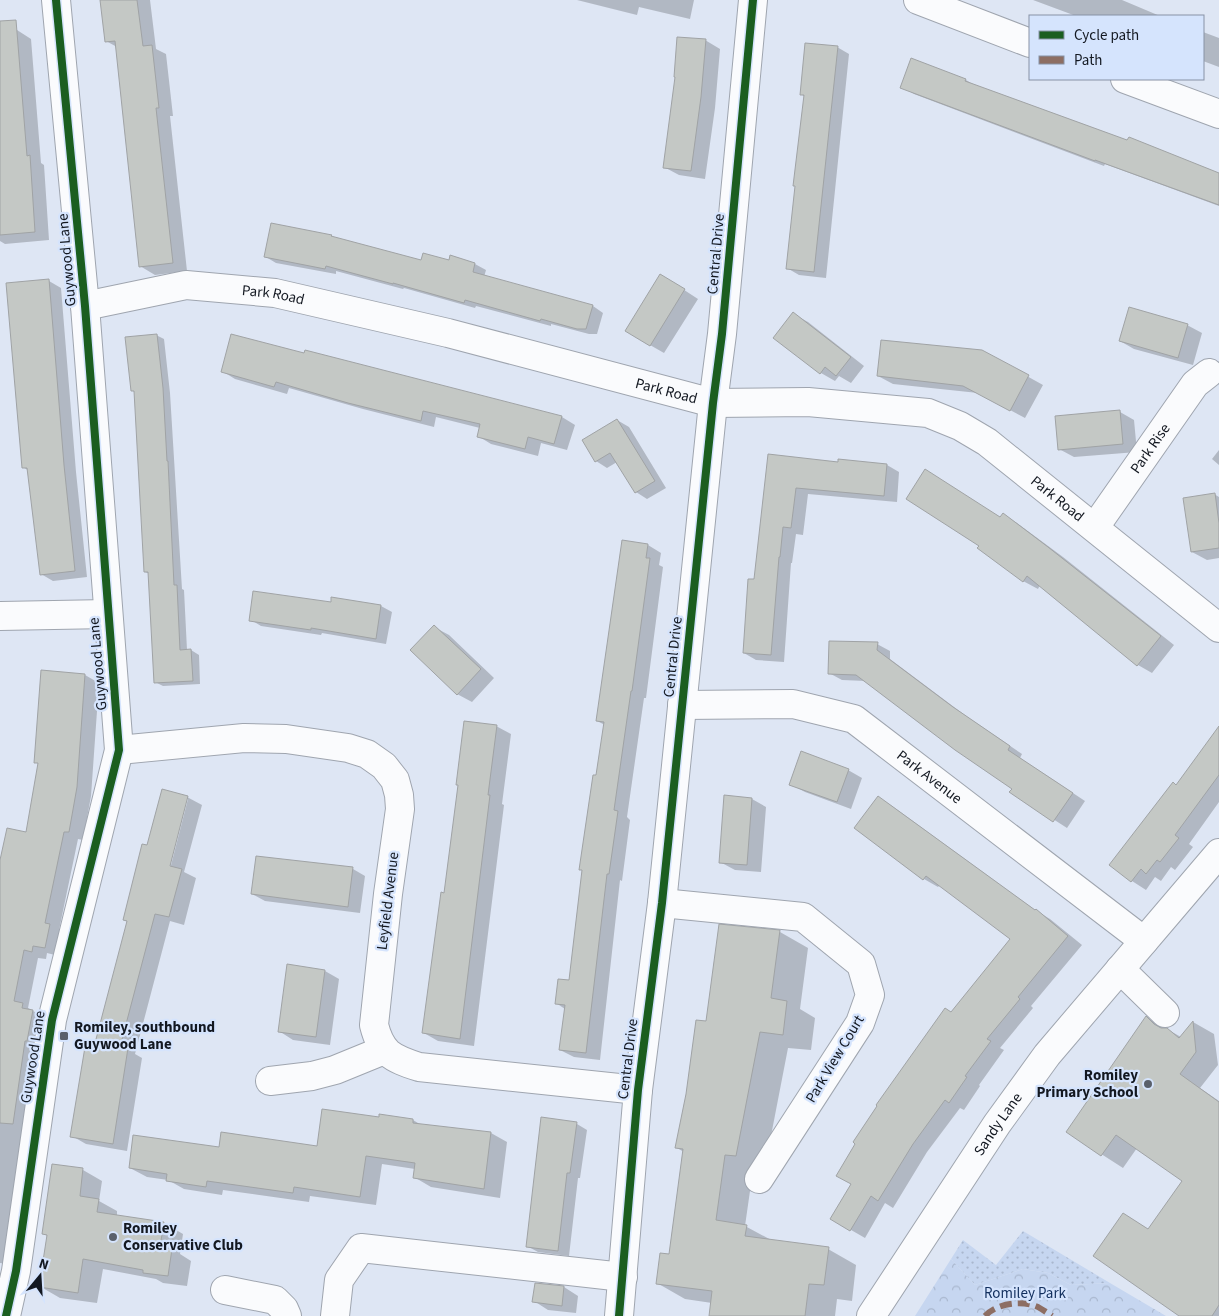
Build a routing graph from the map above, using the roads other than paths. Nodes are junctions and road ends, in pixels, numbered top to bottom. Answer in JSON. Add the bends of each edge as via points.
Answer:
{"nodes":[{"id":1,"x":56,"y":0,"type":"edge"},
{"id":2,"x":753,"y":0,"type":"edge"},
{"id":3,"x":918,"y":0,"type":"edge"},
{"id":4,"x":1029,"y":43,"type":"edge"},
{"id":5,"x":1128,"y":80,"type":"edge"},
{"id":6,"x":1219,"y":114,"type":"edge"},
{"id":7,"x":85,"y":306,"type":"junction"},
{"id":8,"x":1209,"y":373,"type":"dead end"},
{"id":9,"x":713,"y":403,"type":"junction"},
{"id":10,"x":1094,"y":527,"type":"junction"},
{"id":11,"x":108,"y":614,"type":"junction"},
{"id":12,"x":0,"y":616,"type":"edge"},
{"id":13,"x":1219,"y":628,"type":"edge"},
{"id":14,"x":682,"y":705,"type":"junction"},
{"id":15,"x":119,"y":750,"type":"junction"},
{"id":16,"x":1219,"y":853,"type":"edge"},
{"id":17,"x":662,"y":903,"type":"junction"},
{"id":18,"x":1144,"y":941,"type":"junction"},
{"id":19,"x":1120,"y":969,"type":"junction"},
{"id":20,"x":1165,"y":1013,"type":"dead end"},
{"id":21,"x":384,"y":1050,"type":"junction"},
{"id":22,"x":270,"y":1081,"type":"dead end"},
{"id":23,"x":638,"y":1090,"type":"junction"},
{"id":24,"x":758,"y":1179,"type":"dead end"},
{"id":25,"x":623,"y":1277,"type":"junction"},
{"id":26,"x":225,"y":1290,"type":"dead end"},
{"id":27,"x":6,"y":1316,"type":"edge"},
{"id":28,"x":286,"y":1316,"type":"edge"},
{"id":29,"x":334,"y":1316,"type":"edge"},
{"id":30,"x":619,"y":1316,"type":"edge"},
{"id":31,"x":871,"y":1316,"type":"edge"}],
"edges":[{"from":1,"to":7,"type":"street","name":"Guywood Lane"},
{"from":2,"to":9,"type":"street","name":"Central Drive"},
{"from":3,"to":4,"type":"street"},
{"from":5,"to":6,"type":"street"},
{"from":7,"to":9,"type":"street","name":"Park Road","via":[[186,285],[275,294],[448,332]]},
{"from":7,"to":11,"type":"street","name":"Guywood Lane"},
{"from":8,"to":10,"type":"street","name":"Park Rise","via":[[1195,384]]},
{"from":9,"to":10,"type":"street","name":"Park Road","via":[[808,402],[928,412],[987,442]]},
{"from":9,"to":14,"type":"street","name":"Central Drive"},
{"from":10,"to":13,"type":"street","name":"Park Road"},
{"from":11,"to":12,"type":"street"},
{"from":11,"to":15,"type":"street","name":"Guywood Lane"},
{"from":14,"to":17,"type":"street","name":"Central Drive"},
{"from":14,"to":18,"type":"street","name":"Park Avenue","via":[[793,704],[854,718]]},
{"from":15,"to":21,"type":"street","name":"Leyfield Avenue","via":[[244,738],[259,729],[286,739],[327,744],[362,741],[367,754],[384,766],[395,780],[400,802],[374,1025]]},
{"from":15,"to":27,"type":"street","name":"Guywood Lane","via":[[52,1020],[16,1270]]},
{"from":16,"to":18,"type":"street","name":"Sandy Lane"},
{"from":17,"to":23,"type":"street","name":"Central Drive"},
{"from":17,"to":24,"type":"street","name":"Park View Court","via":[[803,917],[861,964],[870,995],[860,1023]]},
{"from":18,"to":19,"type":"street","name":"Sandy Lane"},
{"from":19,"to":20,"type":"street"},
{"from":19,"to":31,"type":"street","name":"Sandy Lane","via":[[1047,1055],[997,1124]]},
{"from":21,"to":22,"type":"street","via":[[335,1070]]},
{"from":21,"to":23,"type":"street","via":[[400,1061],[418,1066]]},
{"from":23,"to":25,"type":"street","name":"Central Drive"},
{"from":25,"to":29,"type":"street","via":[[361,1248],[339,1280]]},
{"from":25,"to":30,"type":"street","name":"Central Drive"},
{"from":26,"to":28,"type":"street","via":[[275,1300]]}]}
